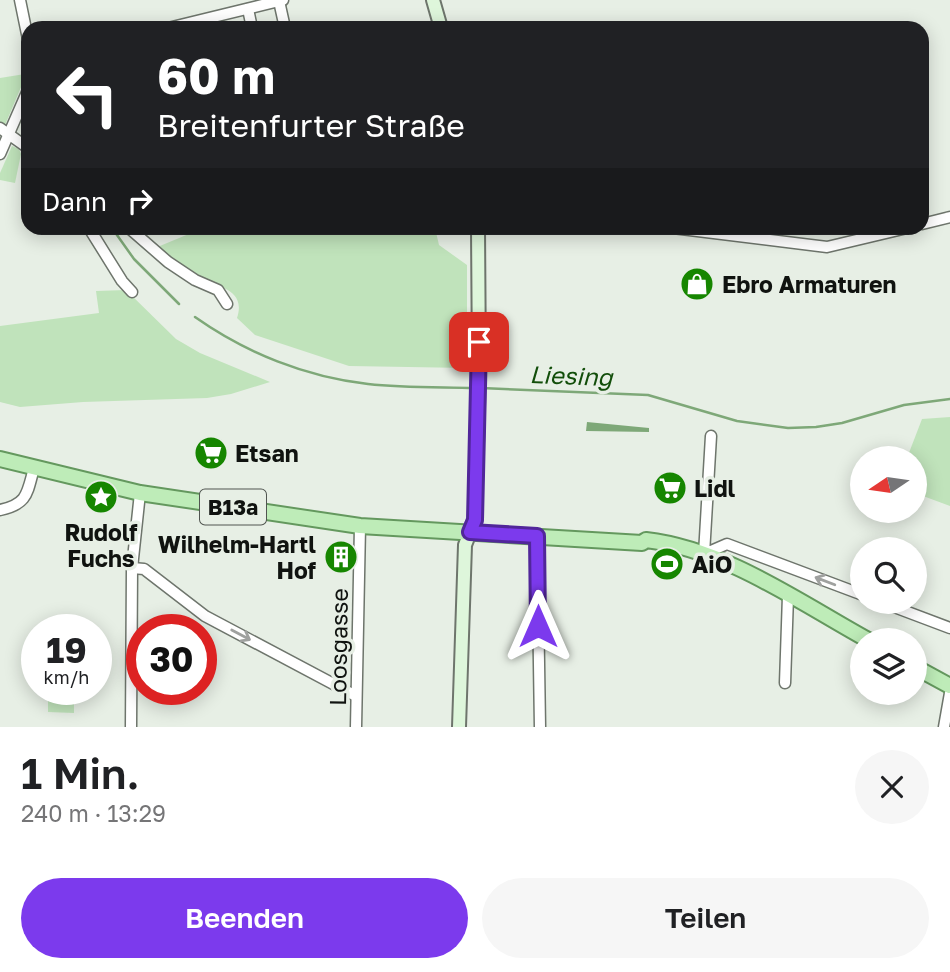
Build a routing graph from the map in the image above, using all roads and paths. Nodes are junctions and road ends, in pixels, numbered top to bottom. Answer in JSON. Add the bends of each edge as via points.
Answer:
{"nodes":[{"id":1,"x":20,"y":0,"type":"edge"},
{"id":2,"x":433,"y":0,"type":"edge"},
{"id":3,"x":281,"y":1,"type":"edge"},
{"id":4,"x":262,"y":2,"type":"edge"},
{"id":5,"x":248,"y":9,"type":"junction"},
{"id":6,"x":24,"y":21,"type":"edge"},
{"id":7,"x":197,"y":21,"type":"edge"},
{"id":8,"x":251,"y":21,"type":"edge"},
{"id":9,"x":284,"y":21,"type":"edge"},
{"id":10,"x":439,"y":21,"type":"edge"},
{"id":11,"x":21,"y":102,"type":"edge"},
{"id":12,"x":4,"y":131,"type":"edge"},
{"id":13,"x":21,"y":143,"type":"edge"},
{"id":14,"x":0,"y":154,"type":"edge"},
{"id":15,"x":950,"y":217,"type":"edge"},
{"id":16,"x":929,"y":222,"type":"edge"},
{"id":17,"x":93,"y":235,"type":"edge"},
{"id":18,"x":137,"y":235,"type":"edge"},
{"id":19,"x":478,"y":235,"type":"edge"},
{"id":20,"x":732,"y":235,"type":"edge"},
{"id":21,"x":878,"y":235,"type":"edge"},
{"id":22,"x":132,"y":292,"type":"dead end"},
{"id":23,"x":227,"y":304,"type":"dead end"},
{"id":24,"x":712,"y":436,"type":"dead end"},
{"id":25,"x":0,"y":459,"type":"edge"},
{"id":26,"x":34,"y":468,"type":"junction"},
{"id":27,"x":140,"y":493,"type":"junction"},
{"id":28,"x":0,"y":510,"type":"edge"},
{"id":29,"x":360,"y":526,"type":"junction"},
{"id":30,"x":470,"y":532,"type":"junction"},
{"id":31,"x":537,"y":536,"type":"junction"},
{"id":32,"x":704,"y":554,"type":"junction"},
{"id":33,"x":132,"y":568,"type":"junction"},
{"id":34,"x":850,"y":590,"type":"edge"},
{"id":35,"x":788,"y":596,"type":"junction"},
{"id":36,"x":913,"y":614,"type":"edge"},
{"id":37,"x":950,"y":628,"type":"edge"},
{"id":38,"x":850,"y":630,"type":"edge"},
{"id":39,"x":927,"y":674,"type":"edge"},
{"id":40,"x":785,"y":684,"type":"dead end"},
{"id":41,"x":950,"y":686,"type":"edge"},
{"id":42,"x":950,"y":693,"type":"edge"},
{"id":43,"x":356,"y":696,"type":"junction"},
{"id":44,"x":131,"y":727,"type":"edge"},
{"id":45,"x":356,"y":727,"type":"edge"},
{"id":46,"x":458,"y":727,"type":"edge"},
{"id":47,"x":540,"y":727,"type":"edge"},
{"id":48,"x":944,"y":727,"type":"edge"}],
"edges":[{"from":1,"to":6,"type":"street"},
{"from":2,"to":10,"type":"main road"},
{"from":3,"to":4,"type":"street"},
{"from":3,"to":9,"type":"street"},
{"from":4,"to":5,"type":"street"},
{"from":5,"to":7,"type":"street"},
{"from":5,"to":8,"type":"street"},
{"from":11,"to":12,"type":"street"},
{"from":12,"to":13,"type":"street"},
{"from":12,"to":14,"type":"street"},
{"from":15,"to":16,"type":"street"},
{"from":17,"to":22,"type":"street"},
{"from":18,"to":23,"type":"street","via":[[168,262],[218,290]]},
{"from":19,"to":30,"type":"main road","via":[[475,520]]},
{"from":20,"to":21,"type":"street","via":[[827,247]]},
{"from":24,"to":32,"type":"street"},
{"from":25,"to":26,"type":"main road","number":"B13a"},
{"from":26,"to":27,"type":"main road","number":"B13a"},
{"from":26,"to":28,"type":"street","via":[[26,498]]},
{"from":27,"to":29,"type":"main road","number":"B13a"},
{"from":27,"to":33,"type":"street"},
{"from":29,"to":30,"type":"main road","number":"B13a"},
{"from":29,"to":43,"type":"street","name":"Loosgasse"},
{"from":30,"to":31,"type":"main road","number":"B13a"},
{"from":30,"to":46,"type":"main road","via":[[465,545]]},
{"from":31,"to":32,"type":"main road","number":"B13a","via":[[642,543]]},
{"from":31,"to":47,"type":"street"},
{"from":34,"to":32,"type":"street","one_way":true,"via":[[727,544]]},
{"from":32,"to":35,"type":"main road","number":"B13a"},
{"from":33,"to":43,"type":"street","one_way":true,"via":[[144,569],[205,617]]},
{"from":33,"to":44,"type":"street"},
{"from":35,"to":38,"type":"main road","number":"B13a"},
{"from":35,"to":40,"type":"street"},
{"from":36,"to":37,"type":"street"},
{"from":39,"to":41,"type":"main road"},
{"from":42,"to":48,"type":"street"},
{"from":43,"to":45,"type":"street","name":"Loosgasse"}]}
